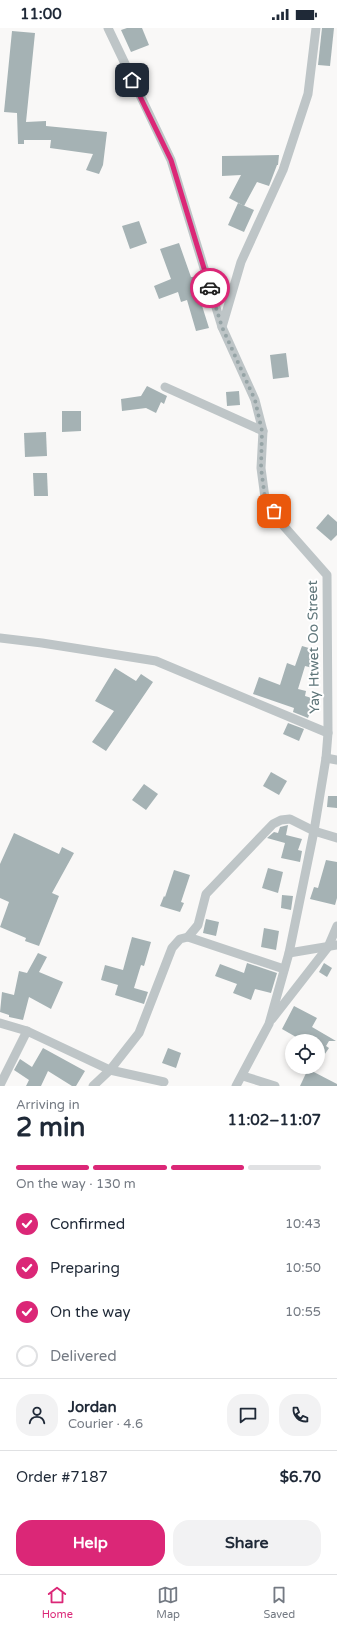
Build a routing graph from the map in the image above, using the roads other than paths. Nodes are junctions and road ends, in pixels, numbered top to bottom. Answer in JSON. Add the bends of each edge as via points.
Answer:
{"nodes":[{"id":1,"x":108,"y":28,"type":"edge"},
{"id":2,"x":316,"y":28,"type":"edge"},
{"id":3,"x":222,"y":327,"type":"junction"},
{"id":4,"x":165,"y":386,"type":"dead end"},
{"id":5,"x":262,"y":431,"type":"junction"},
{"id":6,"x":0,"y":638,"type":"edge"},
{"id":7,"x":328,"y":733,"type":"junction"},
{"id":8,"x":326,"y":758,"type":"junction"},
{"id":9,"x":337,"y":760,"type":"edge"},
{"id":10,"x":314,"y":831,"type":"junction"},
{"id":11,"x":337,"y":838,"type":"edge"},
{"id":12,"x":337,"y":926,"type":"edge"},
{"id":13,"x":188,"y":937,"type":"junction"},
{"id":14,"x":333,"y":946,"type":"edge"},
{"id":15,"x":289,"y":953,"type":"junction"},
{"id":16,"x":284,"y":969,"type":"junction"},
{"id":17,"x":0,"y":1023,"type":"edge"},
{"id":18,"x":269,"y":1024,"type":"junction"},
{"id":19,"x":27,"y":1031,"type":"junction"},
{"id":20,"x":110,"y":1070,"type":"junction"},
{"id":21,"x":243,"y":1076,"type":"junction"},
{"id":22,"x":164,"y":1082,"type":"dead end"},
{"id":23,"x":0,"y":1085,"type":"edge"},
{"id":24,"x":93,"y":1086,"type":"edge"},
{"id":25,"x":236,"y":1086,"type":"edge"},
{"id":26,"x":275,"y":1086,"type":"edge"}],
"edges":[{"from":1,"to":3,"type":"street","name":"Yay Htwet Oo Street","via":[[171,160]]},
{"from":2,"to":3,"type":"street","via":[[308,94],[283,170],[241,262]]},
{"from":3,"to":5,"type":"street","name":"Yay Htwet Oo Street","via":[[255,400]]},
{"from":4,"to":5,"type":"street"},
{"from":5,"to":7,"type":"street","name":"Yay Htwet Oo Street","via":[[261,468],[265,498],[282,524],[327,575]]},
{"from":6,"to":7,"type":"street","via":[[156,661]]},
{"from":7,"to":8,"type":"street","name":"Yay Htwet Oo Street"},
{"from":8,"to":9,"type":"street"},
{"from":8,"to":10,"type":"street","name":"Yay Htwet Oo Street"},
{"from":10,"to":11,"type":"street"},
{"from":10,"to":13,"type":"street","via":[[290,819],[273,824],[206,894],[198,925]]},
{"from":10,"to":15,"type":"street","name":"Yay Htwet Oo Street"},
{"from":12,"to":14,"type":"street"},
{"from":13,"to":16,"type":"street"},
{"from":13,"to":20,"type":"street","via":[[180,940],[172,948],[139,1033]]},
{"from":14,"to":15,"type":"street"},
{"from":14,"to":18,"type":"street"},
{"from":15,"to":16,"type":"street","name":"Yay Htwet Oo Street"},
{"from":16,"to":18,"type":"street","name":"Yay Htwet Oo Street"},
{"from":17,"to":19,"type":"street"},
{"from":18,"to":21,"type":"street","name":"Yay Htwet Oo Street"},
{"from":19,"to":20,"type":"street"},
{"from":19,"to":23,"type":"street"},
{"from":20,"to":22,"type":"street"},
{"from":20,"to":24,"type":"street"},
{"from":21,"to":25,"type":"street","name":"Yay Htwet Oo Street"},
{"from":21,"to":26,"type":"street"}]}
